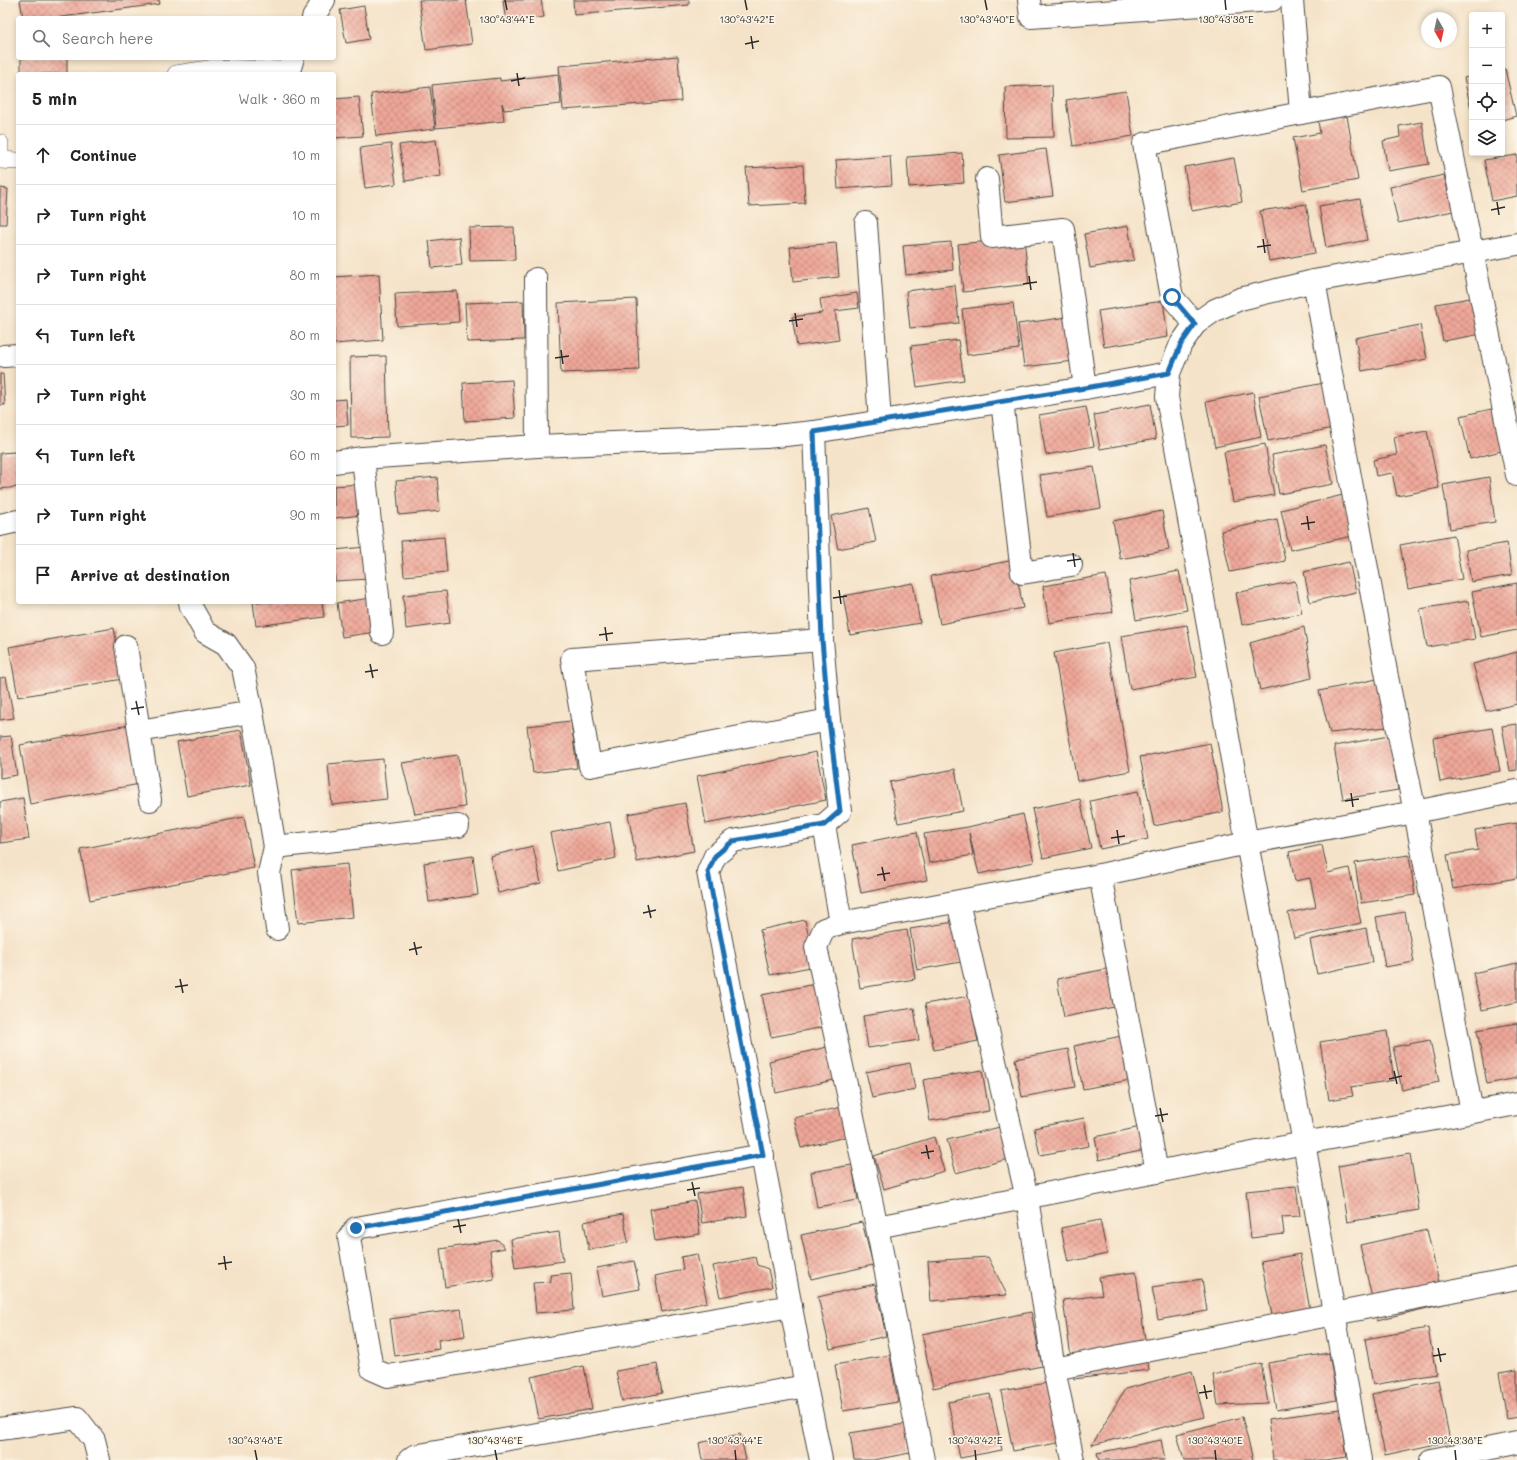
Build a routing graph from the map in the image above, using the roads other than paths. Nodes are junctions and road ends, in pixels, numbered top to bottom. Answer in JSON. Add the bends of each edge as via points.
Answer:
{"nodes":[{"id":1,"x":324,"y":0,"type":"edge"},
{"id":2,"x":1029,"y":0,"type":"edge"},
{"id":3,"x":1272,"y":0,"type":"edge"},
{"id":4,"x":1292,"y":0,"type":"edge"},
{"id":5,"x":314,"y":16,"type":"edge"},
{"id":6,"x":290,"y":67,"type":"edge"},
{"id":7,"x":189,"y":72,"type":"edge"},
{"id":8,"x":1301,"y":113,"type":"junction"},
{"id":9,"x":0,"y":143,"type":"edge"},
{"id":10,"x":16,"y":161,"type":"edge"},
{"id":11,"x":987,"y":179,"type":"dead end"},
{"id":12,"x":866,"y":223,"type":"dead end"},
{"id":13,"x":1517,"y":244,"type":"edge"},
{"id":14,"x":1473,"y":252,"type":"junction"},
{"id":15,"x":536,"y":279,"type":"dead end"},
{"id":16,"x":1314,"y":281,"type":"junction"},
{"id":17,"x":1195,"y":324,"type":"junction"},
{"id":18,"x":1169,"y":373,"type":"junction"},
{"id":19,"x":1085,"y":388,"type":"junction"},
{"id":20,"x":1002,"y":401,"type":"junction"},
{"id":21,"x":880,"y":421,"type":"junction"},
{"id":22,"x":814,"y":432,"type":"junction"},
{"id":23,"x":537,"y":446,"type":"junction"},
{"id":24,"x":363,"y":458,"type":"junction"},
{"id":25,"x":336,"y":462,"type":"edge"},
{"id":26,"x":1517,"y":475,"type":"edge"},
{"id":27,"x":16,"y":521,"type":"edge"},
{"id":28,"x":0,"y":525,"type":"edge"},
{"id":29,"x":1071,"y":565,"type":"dead end"},
{"id":30,"x":190,"y":604,"type":"edge"},
{"id":31,"x":382,"y":633,"type":"dead end"},
{"id":32,"x":822,"y":640,"type":"junction"},
{"id":33,"x":126,"y":646,"type":"dead end"},
{"id":34,"x":252,"y":712,"type":"junction"},
{"id":35,"x":829,"y":720,"type":"junction"},
{"id":36,"x":140,"y":731,"type":"junction"},
{"id":37,"x":1517,"y":791,"type":"edge"},
{"id":38,"x":150,"y":800,"type":"dead end"},
{"id":39,"x":1414,"y":812,"type":"junction"},
{"id":40,"x":824,"y":825,"type":"junction"},
{"id":41,"x":458,"y":826,"type":"dead end"},
{"id":42,"x":1247,"y":843,"type":"junction"},
{"id":43,"x":275,"y":847,"type":"junction"},
{"id":44,"x":1100,"y":875,"type":"junction"},
{"id":45,"x":958,"y":902,"type":"junction"},
{"id":46,"x":841,"y":923,"type":"junction"},
{"id":47,"x":277,"y":929,"type":"dead end"},
{"id":48,"x":1517,"y":1104,"type":"edge"},
{"id":49,"x":1472,"y":1112,"type":"junction"},
{"id":50,"x":1304,"y":1143,"type":"junction"},
{"id":51,"x":763,"y":1155,"type":"junction"},
{"id":52,"x":1157,"y":1172,"type":"junction"},
{"id":53,"x":1027,"y":1198,"type":"junction"},
{"id":54,"x":877,"y":1227,"type":"junction"},
{"id":55,"x":1517,"y":1278,"type":"edge"},
{"id":56,"x":791,"y":1306,"type":"junction"},
{"id":57,"x":1334,"y":1313,"type":"junction"},
{"id":58,"x":1054,"y":1369,"type":"junction"},
{"id":59,"x":806,"y":1386,"type":"junction"},
{"id":60,"x":0,"y":1429,"type":"edge"},
{"id":61,"x":1517,"y":1443,"type":"edge"},
{"id":62,"x":99,"y":1460,"type":"edge"},
{"id":63,"x":409,"y":1460,"type":"edge"},
{"id":64,"x":821,"y":1460,"type":"edge"},
{"id":65,"x":923,"y":1460,"type":"edge"},
{"id":66,"x":1073,"y":1460,"type":"edge"},
{"id":67,"x":1360,"y":1460,"type":"edge"},
{"id":68,"x":1431,"y":1460,"type":"edge"}],
"edges":[{"from":1,"to":5,"type":"street"},
{"from":2,"to":3,"type":"street","via":[[1031,17]]},
{"from":4,"to":8,"type":"street"},
{"from":6,"to":7,"type":"lane","via":[[215,68]]},
{"from":8,"to":14,"type":"street","via":[[1439,87]]},
{"from":8,"to":17,"type":"street","via":[[1144,144],[1172,297]]},
{"from":9,"to":10,"type":"lane","via":[[0,160]]},
{"from":11,"to":19,"type":"street","via":[[992,237],[1063,229]]},
{"from":12,"to":21,"type":"street"},
{"from":13,"to":14,"type":"street"},
{"from":14,"to":16,"type":"street"},
{"from":14,"to":26,"type":"street"},
{"from":15,"to":23,"type":"street"},
{"from":16,"to":17,"type":"street","via":[[1240,299],[1214,310]]},
{"from":16,"to":39,"type":"street"},
{"from":17,"to":18,"type":"street","via":[[1181,344]]},
{"from":18,"to":19,"type":"street"},
{"from":18,"to":42,"type":"street","via":[[1167,397]]},
{"from":19,"to":20,"type":"street"},
{"from":20,"to":21,"type":"street"},
{"from":20,"to":29,"type":"street","via":[[1022,573]]},
{"from":21,"to":22,"type":"street"},
{"from":22,"to":23,"type":"street","via":[[766,437]]},
{"from":22,"to":32,"type":"street"},
{"from":23,"to":24,"type":"street"},
{"from":24,"to":25,"type":"street"},
{"from":24,"to":31,"type":"street"},
{"from":27,"to":28,"type":"street"},
{"from":30,"to":34,"type":"street","via":[[205,632],[226,644],[243,668]]},
{"from":32,"to":35,"type":"street"},
{"from":32,"to":35,"type":"street","via":[[572,659],[590,766]]},
{"from":33,"to":36,"type":"street"},
{"from":34,"to":36,"type":"street"},
{"from":34,"to":43,"type":"street"},
{"from":35,"to":40,"type":"street","via":[[840,811]]},
{"from":36,"to":38,"type":"street"},
{"from":37,"to":39,"type":"street"},
{"from":39,"to":42,"type":"street"},
{"from":39,"to":49,"type":"street"},
{"from":40,"to":46,"type":"street"},
{"from":40,"to":51,"type":"street","via":[[733,841],[715,856],[708,872]]},
{"from":41,"to":43,"type":"street"},
{"from":42,"to":44,"type":"street"},
{"from":42,"to":50,"type":"street"},
{"from":43,"to":47,"type":"street","via":[[269,873]]},
{"from":44,"to":45,"type":"street"},
{"from":44,"to":52,"type":"street"},
{"from":45,"to":46,"type":"street"},
{"from":45,"to":53,"type":"street"},
{"from":46,"to":54,"type":"street","via":[[824,929],[816,947]]},
{"from":48,"to":49,"type":"street"},
{"from":49,"to":50,"type":"street"},
{"from":50,"to":52,"type":"street"},
{"from":50,"to":57,"type":"street"},
{"from":51,"to":56,"type":"street"},
{"from":51,"to":56,"type":"street","via":[[356,1228],[349,1238],[372,1369],[388,1376]]},
{"from":52,"to":53,"type":"street"},
{"from":53,"to":54,"type":"street"},
{"from":53,"to":58,"type":"street"},
{"from":54,"to":65,"type":"street"},
{"from":55,"to":57,"type":"street"},
{"from":56,"to":59,"type":"street"},
{"from":57,"to":58,"type":"street"},
{"from":57,"to":67,"type":"street"},
{"from":58,"to":66,"type":"street"},
{"from":59,"to":63,"type":"street","via":[[414,1456]]},
{"from":59,"to":64,"type":"street"},
{"from":60,"to":62,"type":"street","via":[[77,1418],[94,1440]]},
{"from":61,"to":68,"type":"street"}]}
